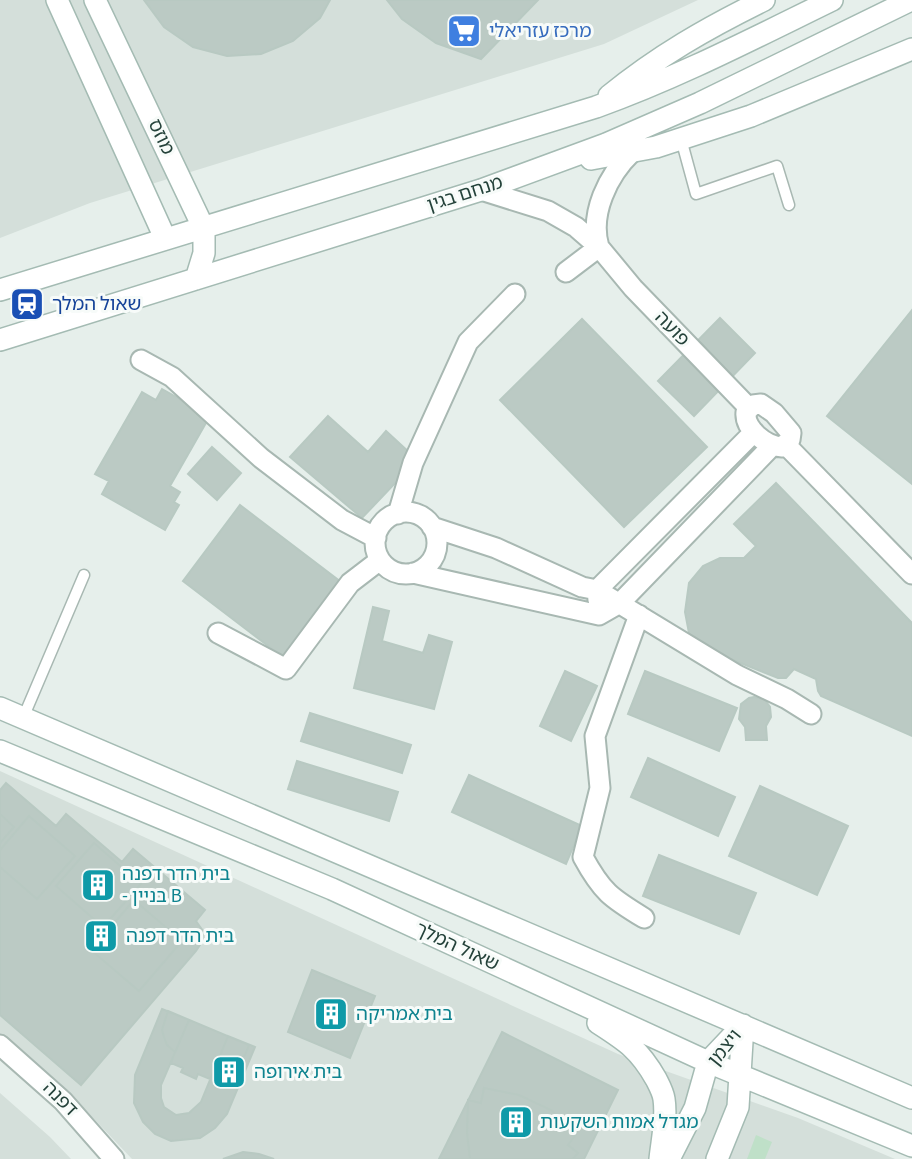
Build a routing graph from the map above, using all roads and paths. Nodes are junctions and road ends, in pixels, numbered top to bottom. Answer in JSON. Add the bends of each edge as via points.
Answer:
{"nodes":[{"id":1,"x":57,"y":0,"type":"edge"},
{"id":2,"x":95,"y":0,"type":"edge"},
{"id":3,"x":764,"y":0,"type":"edge"},
{"id":4,"x":832,"y":0,"type":"edge"},
{"id":5,"x":911,"y":0,"type":"edge"},
{"id":6,"x":912,"y":48,"type":"edge"},
{"id":7,"x":596,"y":107,"type":"junction"},
{"id":8,"x":681,"y":139,"type":"junction"},
{"id":9,"x":632,"y":152,"type":"junction"},
{"id":10,"x":542,"y":168,"type":"junction"},
{"id":11,"x":481,"y":190,"type":"junction"},
{"id":12,"x":789,"y":205,"type":"dead end"},
{"id":13,"x":204,"y":229,"type":"junction"},
{"id":14,"x":165,"y":238,"type":"junction"},
{"id":15,"x":599,"y":247,"type":"junction"},
{"id":16,"x":566,"y":272,"type":"dead end"},
{"id":17,"x":196,"y":279,"type":"junction"},
{"id":18,"x":5,"y":287,"type":"edge"},
{"id":19,"x":515,"y":294,"type":"dead end"},
{"id":20,"x":0,"y":340,"type":"edge"},
{"id":21,"x":141,"y":360,"type":"dead end"},
{"id":22,"x":749,"y":408,"type":"junction"},
{"id":23,"x":754,"y":432,"type":"junction"},
{"id":24,"x":779,"y":445,"type":"junction"},
{"id":25,"x":398,"y":514,"type":"junction"},
{"id":26,"x":432,"y":527,"type":"junction"},
{"id":27,"x":376,"y":538,"type":"junction"},
{"id":28,"x":380,"y":560,"type":"junction"},
{"id":29,"x":413,"y":573,"type":"junction"},
{"id":30,"x":912,"y":574,"type":"edge"},
{"id":31,"x":83,"y":575,"type":"dead end"},
{"id":32,"x":597,"y":590,"type":"junction"},
{"id":33,"x":620,"y":603,"type":"junction"},
{"id":34,"x":599,"y":615,"type":"junction"},
{"id":35,"x":639,"y":615,"type":"junction"},
{"id":36,"x":218,"y":633,"type":"dead end"},
{"id":37,"x":0,"y":708,"type":"edge"},
{"id":38,"x":811,"y":714,"type":"dead end"},
{"id":39,"x":23,"y":718,"type":"junction"},
{"id":40,"x":0,"y":751,"type":"edge"},
{"id":41,"x":644,"y":918,"type":"dead end"},
{"id":42,"x":540,"y":985,"type":"junction"},
{"id":43,"x":743,"y":1025,"type":"junction"},
{"id":44,"x":0,"y":1045,"type":"edge"},
{"id":45,"x":708,"y":1062,"type":"junction"},
{"id":46,"x":740,"y":1073,"type":"junction"},
{"id":47,"x":912,"y":1098,"type":"edge"},
{"id":48,"x":912,"y":1146,"type":"edge"},
{"id":49,"x":114,"y":1159,"type":"edge"},
{"id":50,"x":660,"y":1159,"type":"edge"},
{"id":51,"x":669,"y":1159,"type":"edge"},
{"id":52,"x":717,"y":1159,"type":"edge"}],
"edges":[{"from":1,"to":14,"type":"street","name":"מוזס"},
{"from":2,"to":13,"type":"street","name":"מוזס"},
{"from":3,"to":7,"type":"street","via":[[665,53]]},
{"from":4,"to":7,"type":"street","via":[[692,68]]},
{"from":5,"to":10,"type":"street","name":"מנחם בגין","via":[[700,103]]},
{"from":6,"to":8,"type":"street","via":[[751,116]]},
{"from":7,"to":13,"type":"street"},
{"from":8,"to":9,"type":"street"},
{"from":8,"to":12,"type":"lane","via":[[696,194],[776,166]]},
{"from":9,"to":10,"type":"street"},
{"from":9,"to":15,"type":"street","via":[[601,200],[595,228]]},
{"from":10,"to":11,"type":"street","name":"מנחם בגין"},
{"from":11,"to":15,"type":"street","name":"פועה","via":[[548,211]]},
{"from":11,"to":17,"type":"street","name":"מנחם בגין"},
{"from":13,"to":14,"type":"street"},
{"from":13,"to":17,"type":"street","via":[[204,253]]},
{"from":14,"to":18,"type":"street"},
{"from":15,"to":16,"type":"street"},
{"from":15,"to":22,"type":"street","name":"פועה"},
{"from":17,"to":20,"type":"street","name":"מנחם בגין"},
{"from":19,"to":25,"type":"street","via":[[468,342],[413,463]]},
{"from":21,"to":27,"type":"street","via":[[172,377],[261,458],[342,520]]},
{"from":22,"to":23,"type":"street","via":[[745,417]]},
{"from":22,"to":24,"type":"street","via":[[761,404],[791,433]]},
{"from":23,"to":24,"type":"street"},
{"from":23,"to":32,"type":"street"},
{"from":24,"to":30,"type":"street"},
{"from":24,"to":33,"type":"street"},
{"from":25,"to":26,"type":"street","via":[[417,514]]},
{"from":25,"to":27,"type":"street","via":[[384,523]]},
{"from":26,"to":29,"type":"street","via":[[435,555]]},
{"from":26,"to":32,"type":"street"},
{"from":27,"to":28,"type":"street"},
{"from":28,"to":29,"type":"street","via":[[395,572]]},
{"from":28,"to":36,"type":"street","via":[[350,583],[286,669]]},
{"from":29,"to":34,"type":"street"},
{"from":31,"to":39,"type":"lane"},
{"from":32,"to":33,"type":"street"},
{"from":32,"to":34,"type":"street"},
{"from":33,"to":34,"type":"street"},
{"from":33,"to":35,"type":"street"},
{"from":35,"to":38,"type":"street"},
{"from":35,"to":41,"type":"street","via":[[595,736],[600,788],[583,857],[611,899]]},
{"from":37,"to":39,"type":"street","name":"שאול המלך"},
{"from":39,"to":43,"type":"street","name":"שאול המלך"},
{"from":40,"to":42,"type":"street","name":"שאול המלך","via":[[332,889]]},
{"from":42,"to":45,"type":"street","name":"שאול המלך"},
{"from":42,"to":50,"type":"street","via":[[633,1046],[646,1062],[664,1099]]},
{"from":43,"to":45,"type":"street","name":"ויצמן"},
{"from":43,"to":46,"type":"street","name":"ויצמן"},
{"from":43,"to":47,"type":"street","name":"שאול המלך"},
{"from":44,"to":49,"type":"street","name":"דפנה","via":[[63,1101]]},
{"from":45,"to":46,"type":"street","name":"שאול המלך"},
{"from":45,"to":51,"type":"street","name":"ויצמן","via":[[695,1108]]},
{"from":46,"to":48,"type":"street","name":"שאול המלך"},
{"from":46,"to":52,"type":"street","name":"ויצמן","via":[[738,1107]]}]}
